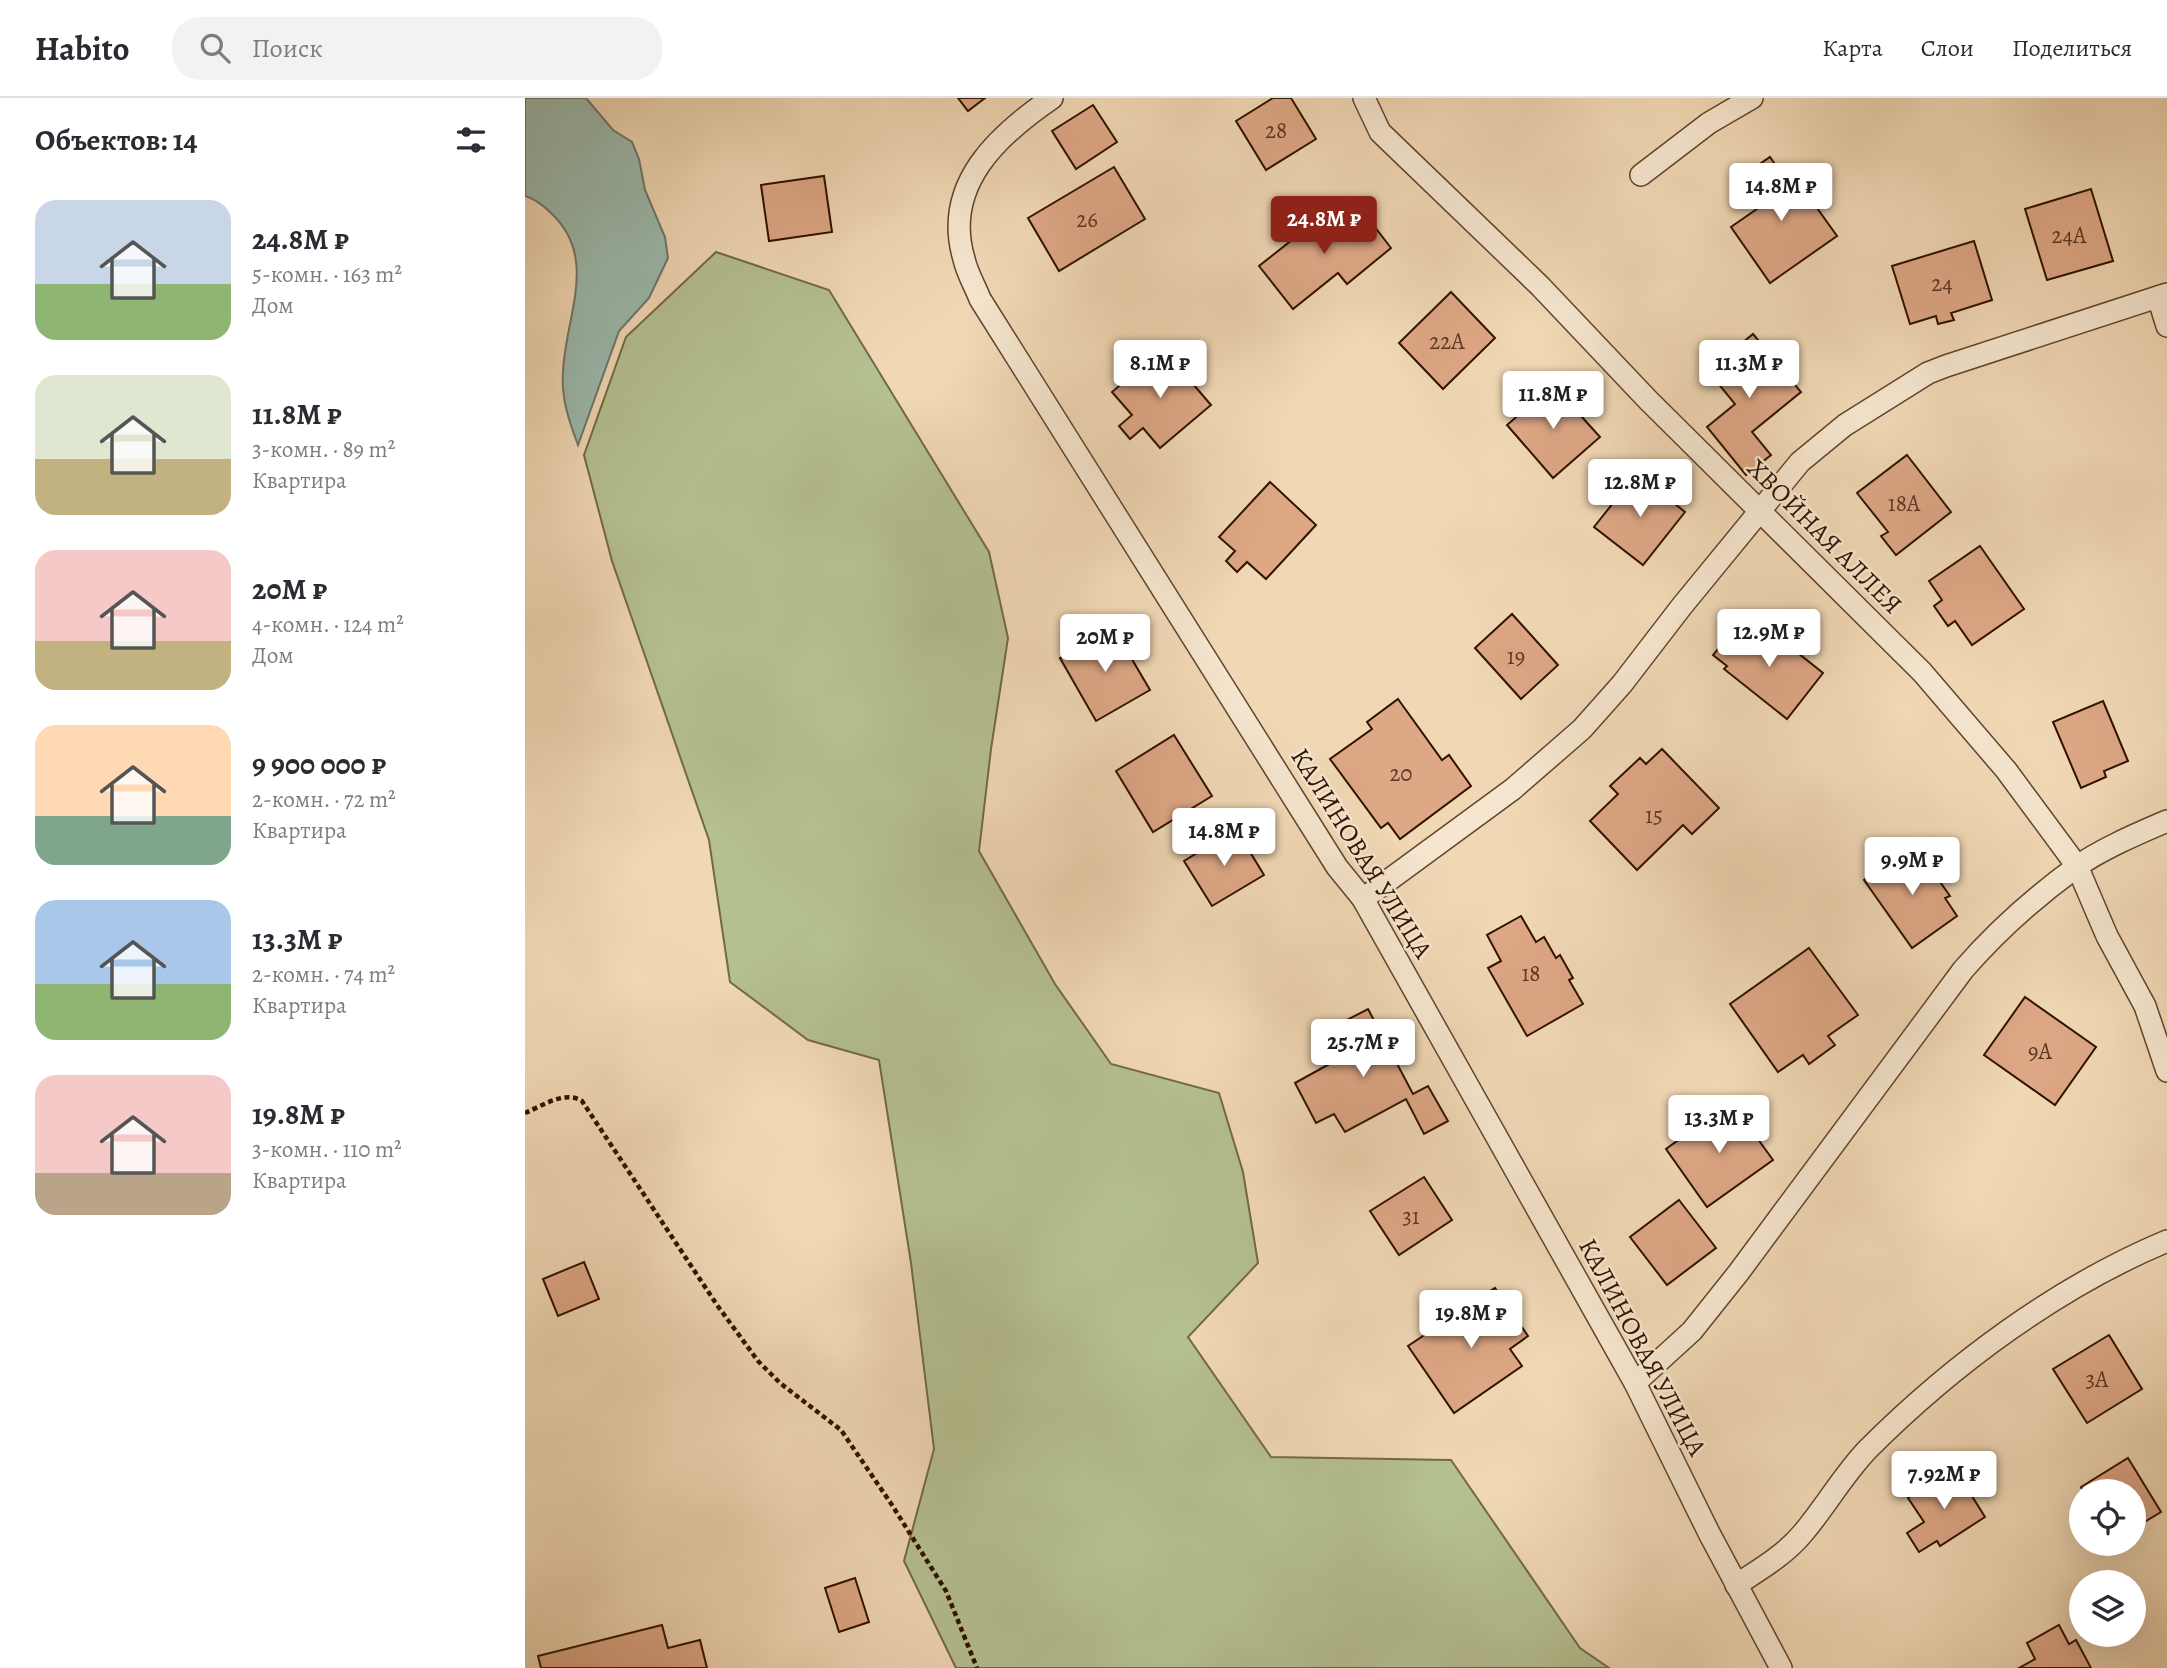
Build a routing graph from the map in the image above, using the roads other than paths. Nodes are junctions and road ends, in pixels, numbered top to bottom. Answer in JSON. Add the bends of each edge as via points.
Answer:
{"nodes":[{"id":1,"x":1052,"y":98,"type":"edge"},
{"id":2,"x":1364,"y":98,"type":"edge"},
{"id":3,"x":1752,"y":98,"type":"edge"},
{"id":4,"x":1641,"y":175,"type":"dead end"},
{"id":5,"x":2162,"y":295,"type":"edge"},
{"id":6,"x":2167,"y":326,"type":"edge"},
{"id":7,"x":1759,"y":510,"type":"junction"},
{"id":8,"x":2167,"y":821,"type":"edge"},
{"id":9,"x":2077,"y":866,"type":"junction"},
{"id":10,"x":1363,"y":899,"type":"junction"},
{"id":11,"x":2167,"y":1071,"type":"edge"},
{"id":12,"x":2167,"y":1241,"type":"edge"},
{"id":13,"x":1635,"y":1383,"type":"junction"},
{"id":14,"x":1736,"y":1585,"type":"junction"},
{"id":15,"x":1781,"y":1668,"type":"edge"}],
"edges":[{"from":1,"to":10,"type":"lane","name":"КАЛИНОВАЯ УЛИЦА","via":[[1019,121],[986,154],[969,181],[959,219],[964,260],[980,299],[1337,867]]},
{"from":2,"to":7,"type":"lane","name":"ХВОЙНАЯ АЛЛЕЯ","via":[[1380,132]]},
{"from":3,"to":4,"type":"lane","via":[[1709,123]]},
{"from":5,"to":6,"type":"lane"},
{"from":5,"to":7,"type":"lane","via":[[1928,373],[1845,425],[1800,462]]},
{"from":7,"to":9,"type":"lane","name":"ХВОЙНАЯ АЛЛЕЯ","via":[[1922,672],[2006,770]]},
{"from":7,"to":10,"type":"lane","via":[[1582,729],[1513,789]]},
{"from":8,"to":9,"type":"lane"},
{"from":9,"to":11,"type":"lane","name":"ХВОЙНАЯ АЛЛЕЯ","via":[[2107,936],[2145,1006]]},
{"from":9,"to":13,"type":"lane","via":[[1990,940],[1963,970],[1739,1272],[1692,1331]]},
{"from":10,"to":13,"type":"lane","name":"КАЛИНОВАЯ УЛИЦА"},
{"from":12,"to":14,"type":"lane","via":[[2056,1300],[1947,1378],[1865,1452],[1796,1541]]},
{"from":13,"to":14,"type":"lane","name":"КАЛИНОВАЯ УЛИЦА"},
{"from":14,"to":15,"type":"lane","name":"КАЛИНОВАЯ УЛИЦА"}]}
